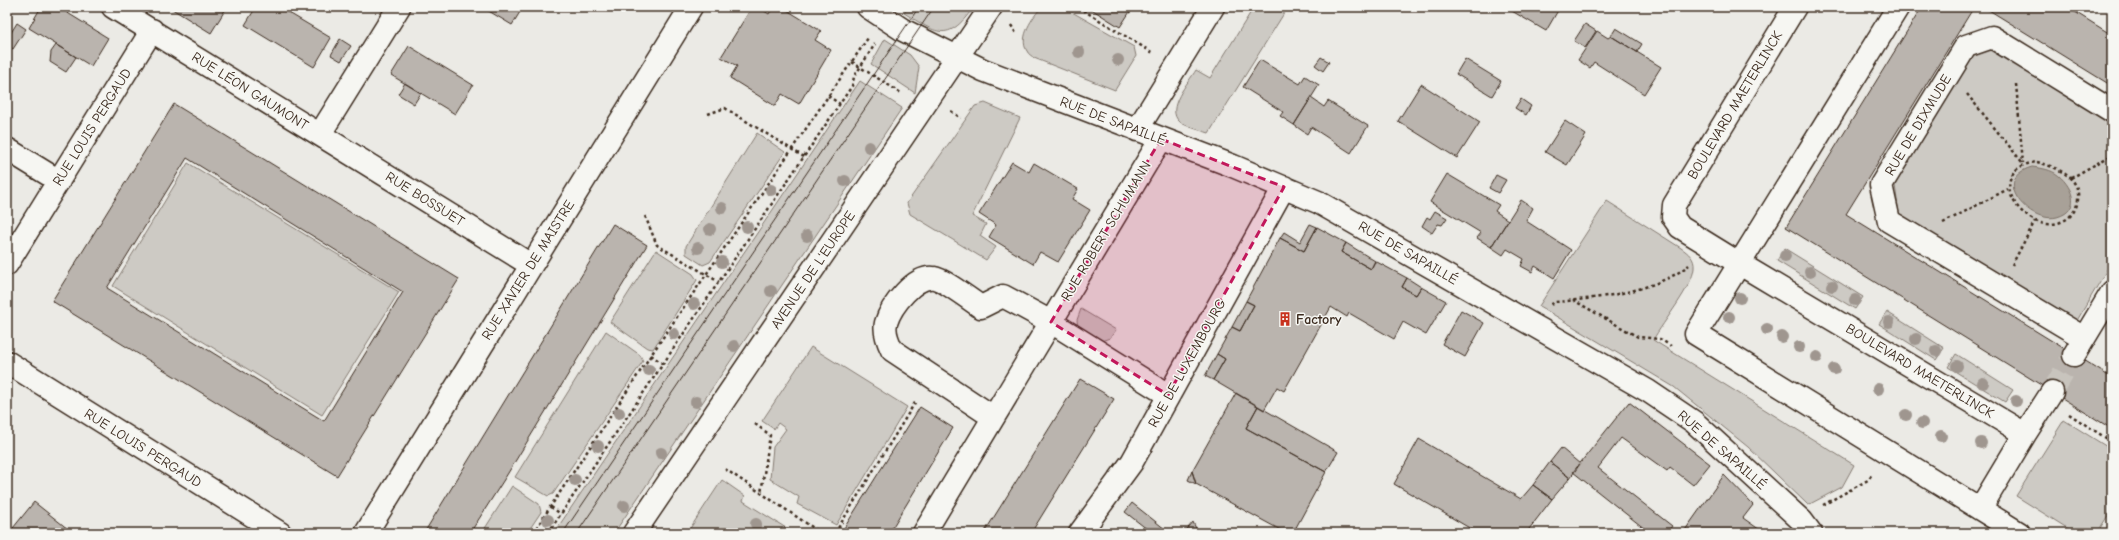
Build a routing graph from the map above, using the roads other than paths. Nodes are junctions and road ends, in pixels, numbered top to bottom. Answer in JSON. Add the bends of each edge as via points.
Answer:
{"nodes":[{"id":1,"x":113,"y":7,"type":"edge"},
{"id":2,"x":399,"y":7,"type":"edge"},
{"id":3,"x":690,"y":7,"type":"edge"},
{"id":4,"x":868,"y":7,"type":"edge"},
{"id":5,"x":990,"y":7,"type":"edge"},
{"id":6,"x":1213,"y":7,"type":"edge"},
{"id":7,"x":1795,"y":7,"type":"edge"},
{"id":8,"x":1898,"y":7,"type":"edge"},
{"id":9,"x":152,"y":30,"type":"junction"},
{"id":10,"x":956,"y":58,"type":"junction"},
{"id":11,"x":2112,"y":111,"type":"edge"},
{"id":12,"x":1137,"y":130,"type":"junction"},
{"id":13,"x":320,"y":134,"type":"junction"},
{"id":14,"x":1161,"y":139,"type":"junction"},
{"id":15,"x":7,"y":149,"type":"edge"},
{"id":16,"x":58,"y":181,"type":"junction"},
{"id":17,"x":1284,"y":187,"type":"junction"},
{"id":18,"x":7,"y":264,"type":"edge"},
{"id":19,"x":1740,"y":264,"type":"junction"},
{"id":20,"x":531,"y":265,"type":"junction"},
{"id":21,"x":2112,"y":292,"type":"edge"},
{"id":22,"x":1051,"y":322,"type":"junction"},
{"id":23,"x":7,"y":362,"type":"edge"},
{"id":24,"x":1168,"y":395,"type":"junction"},
{"id":25,"x":2050,"y":396,"type":"tunnel mouth"},
{"id":26,"x":993,"y":417,"type":"junction"},
{"id":27,"x":2025,"y":434,"type":"junction"},
{"id":28,"x":1980,"y":509,"type":"junction"},
{"id":29,"x":1807,"y":527,"type":"edge"},
{"id":30,"x":280,"y":533,"type":"edge"},
{"id":31,"x":366,"y":533,"type":"edge"},
{"id":32,"x":634,"y":533,"type":"edge"},
{"id":33,"x":924,"y":533,"type":"edge"},
{"id":34,"x":1080,"y":533,"type":"edge"},
{"id":35,"x":2019,"y":533,"type":"edge"}],
"edges":[{"from":1,"to":9,"type":"street","name":"RUE LÉON GAUMONT"},
{"from":2,"to":13,"type":"street","name":"RUE LÉON GAUMONT"},
{"from":3,"to":20,"type":"street","name":"RUE XAVIER DE MAISTRE"},
{"from":4,"to":10,"type":"street","name":"RUE DE SAPAILLÉ","via":[[903,30]]},
{"from":5,"to":10,"type":"street","name":"AVENUE DE L'EUROPE"},
{"from":6,"to":12,"type":"street"},
{"from":7,"to":19,"type":"street","name":"BOULEVARD MAETERLINCK","via":[[1674,205],[1673,217],[1680,227]]},
{"from":8,"to":19,"type":"street"},
{"from":9,"to":13,"type":"street","name":"RUE LÉON GAUMONT"},
{"from":9,"to":16,"type":"street","name":"RUE LOUIS PERGAUD"},
{"from":10,"to":12,"type":"street","name":"RUE DE SAPAILLÉ"},
{"from":10,"to":32,"type":"street","name":"AVENUE DE L'EUROPE"},
{"from":11,"to":21,"type":"street","name":"RUE DE DIXMUDE","via":[[1992,36],[1966,46],[1881,185],[1889,221],[2000,288],[2079,346]]},
{"from":12,"to":14,"type":"street","name":"RUE DE SAPAILLÉ"},
{"from":13,"to":20,"type":"street","name":"RUE BOSSUET"},
{"from":14,"to":17,"type":"street","name":"RUE DE SAPAILLÉ"},
{"from":14,"to":22,"type":"street","name":"RUE ROBERT SCHUMANN"},
{"from":15,"to":16,"type":"street"},
{"from":16,"to":18,"type":"street","name":"RUE LOUIS PERGAUD"},
{"from":17,"to":24,"type":"street","name":"RUE DE LUXEMBOURG"},
{"from":17,"to":29,"type":"street","name":"RUE DE SAPAILLÉ","via":[[1318,202],[1648,391],[1694,422]]},
{"from":19,"to":27,"type":"street","name":"BOULEVARD MAETERLINCK"},
{"from":19,"to":28,"type":"street","via":[[1696,334]]},
{"from":20,"to":31,"type":"street","name":"RUE XAVIER DE MAISTRE"},
{"from":22,"to":24,"type":"street"},
{"from":22,"to":26,"type":"street","name":"RUE ROBERT SCHUMANN"},
{"from":22,"to":26,"type":"street","via":[[1003,296],[981,307],[935,278],[920,280],[901,296],[886,324],[892,350]]},
{"from":23,"to":30,"type":"street","name":"RUE LOUIS PERGAUD"},
{"from":24,"to":34,"type":"street","name":"RUE DE LUXEMBOURG","via":[[1132,462]]},
{"from":25,"to":27,"type":"street"},
{"from":26,"to":33,"type":"street","name":"RUE ROBERT SCHUMANN"},
{"from":27,"to":28,"type":"street"},
{"from":28,"to":35,"type":"street"}]}
